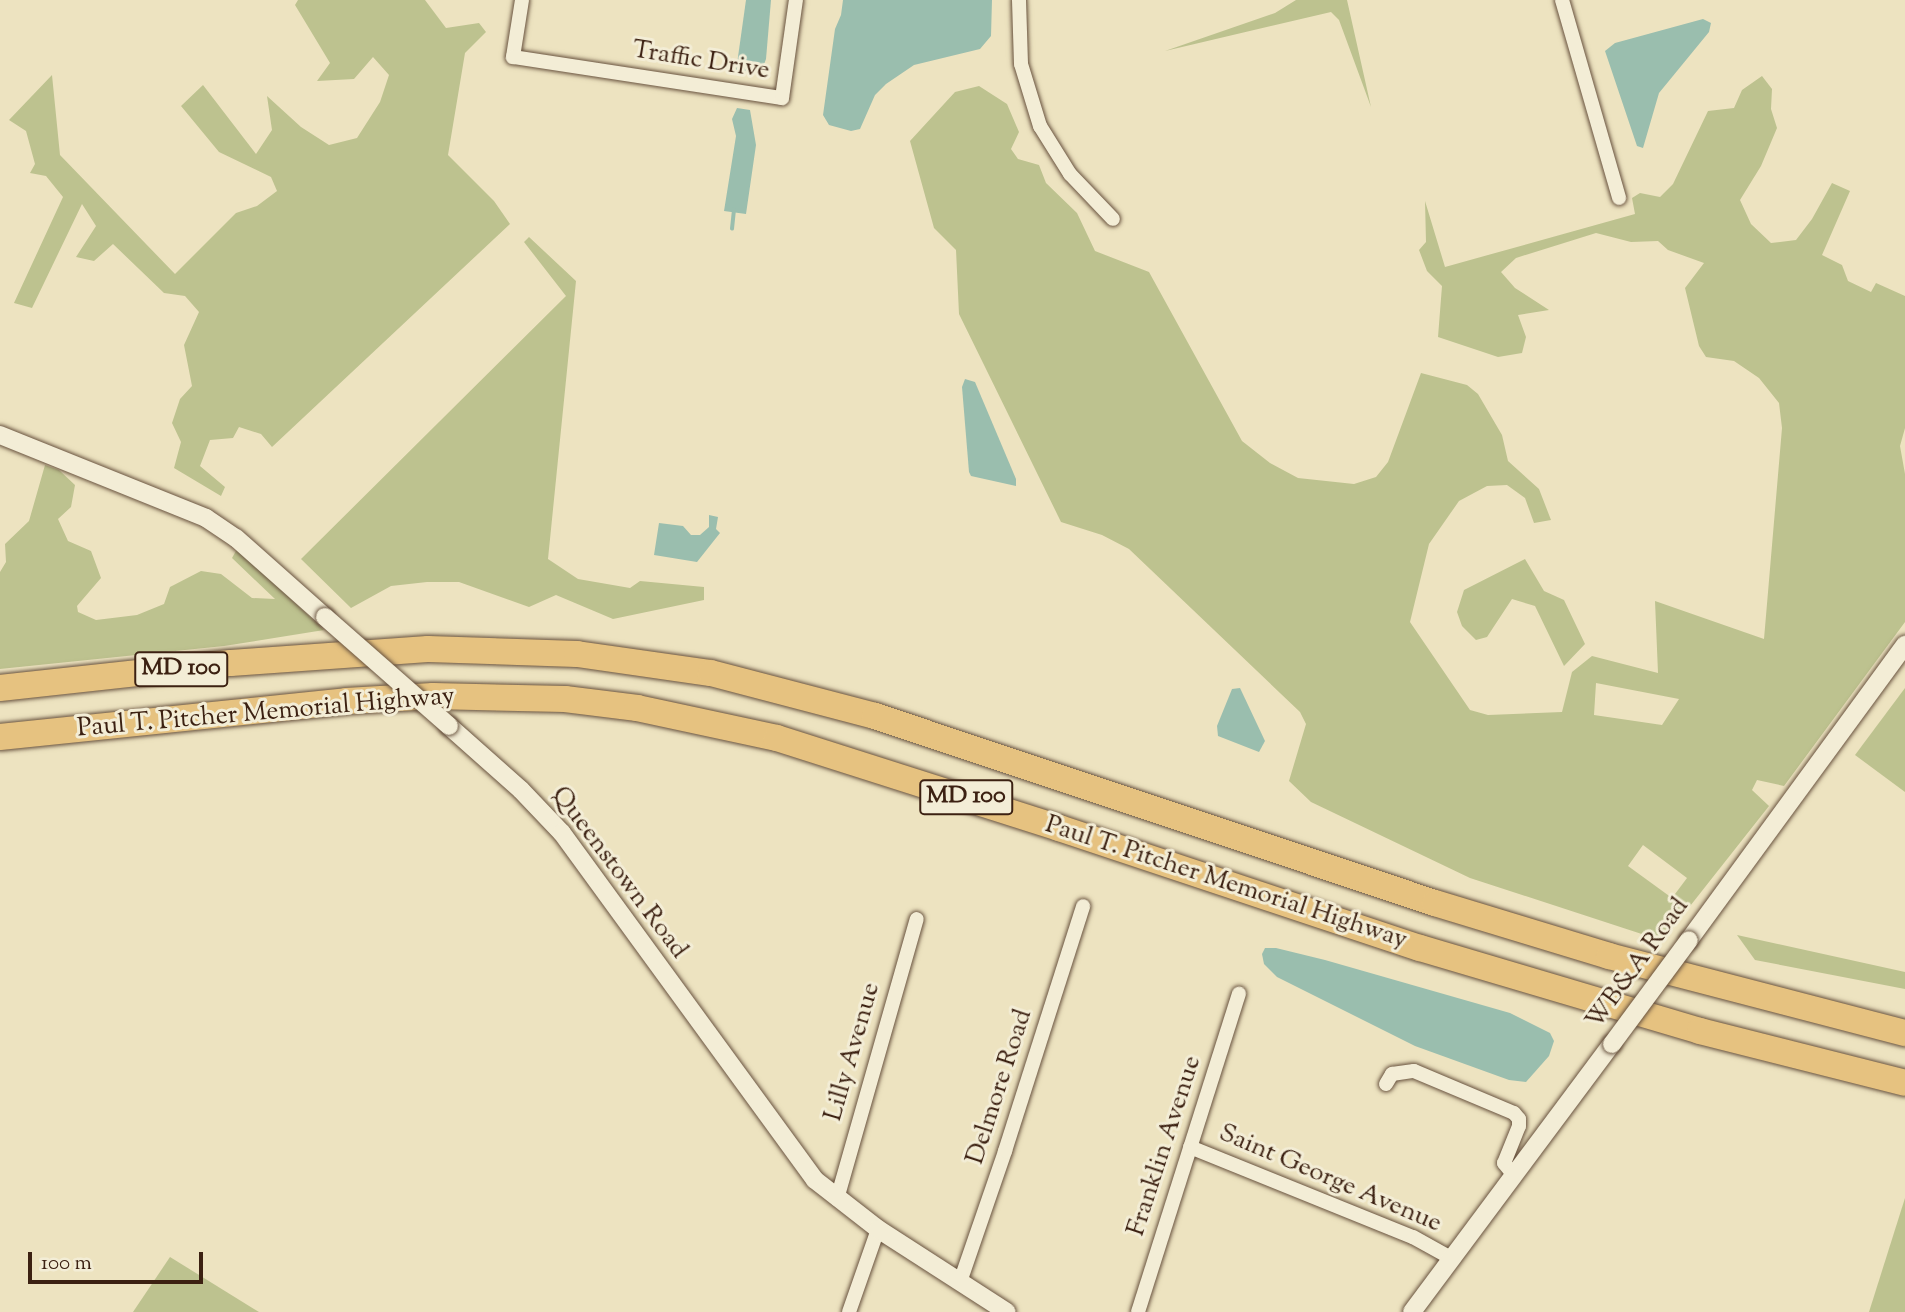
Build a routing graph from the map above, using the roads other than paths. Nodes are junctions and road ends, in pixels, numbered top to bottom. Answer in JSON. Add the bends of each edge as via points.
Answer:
{"nodes":[{"id":1,"x":522,"y":0,"type":"edge"},
{"id":2,"x":796,"y":0,"type":"edge"},
{"id":3,"x":1019,"y":0,"type":"edge"},
{"id":4,"x":1562,"y":0,"type":"edge"},
{"id":5,"x":1619,"y":198,"type":"dead end"},
{"id":6,"x":1113,"y":219,"type":"dead end"},
{"id":7,"x":0,"y":435,"type":"edge"},
{"id":8,"x":1905,"y":645,"type":"edge"},
{"id":9,"x":0,"y":688,"type":"edge"},
{"id":10,"x":0,"y":737,"type":"edge"},
{"id":11,"x":1083,"y":906,"type":"dead end"},
{"id":12,"x":917,"y":919,"type":"dead end"},
{"id":13,"x":1239,"y":994,"type":"dead end"},
{"id":14,"x":1905,"y":1033,"type":"edge"},
{"id":15,"x":1905,"y":1083,"type":"edge"},
{"id":16,"x":1386,"y":1084,"type":"dead end"},
{"id":17,"x":1190,"y":1147,"type":"junction"},
{"id":18,"x":1513,"y":1174,"type":"junction"},
{"id":19,"x":837,"y":1199,"type":"junction"},
{"id":20,"x":877,"y":1229,"type":"junction"},
{"id":21,"x":1451,"y":1258,"type":"junction"},
{"id":22,"x":960,"y":1282,"type":"junction"},
{"id":23,"x":849,"y":1312,"type":"edge"},
{"id":24,"x":1007,"y":1312,"type":"edge"},
{"id":25,"x":1138,"y":1312,"type":"edge"},
{"id":26,"x":1412,"y":1312,"type":"edge"}],
"edges":[{"from":1,"to":2,"type":"street","name":"Traffic Drive","via":[[513,57],[782,98]]},
{"from":3,"to":6,"type":"street","via":[[1021,64],[1040,126],[1070,174]]},
{"from":4,"to":5,"type":"street"},
{"from":7,"to":19,"type":"street","name":"Queenstown Road","bridge":true,"via":[[206,518],[236,538],[521,790],[562,832],[791,1150]]},
{"from":8,"to":18,"type":"street","name":"WB&A Road","bridge":true},
{"from":9,"to":14,"type":"highway","name":"Paul T. Pitcher Memorial Highway","number":"MD 100","via":[[230,663],[428,649],[577,653],[711,673],[875,716],[1435,903],[1609,956]]},
{"from":10,"to":15,"type":"highway","name":"Paul T. Pitcher Memorial Highway","number":"MD 100","via":[[433,696],[565,699],[637,708],[837,756],[1420,948],[1688,1028]]},
{"from":11,"to":22,"type":"street","name":"Delmore Road"},
{"from":12,"to":19,"type":"street","name":"Lilly Avenue"},
{"from":13,"to":17,"type":"street","name":"Franklin Avenue"},
{"from":16,"to":18,"type":"street","via":[[1392,1074],[1414,1071],[1514,1113],[1519,1126],[1504,1163]]},
{"from":17,"to":21,"type":"street","name":"Saint George Avenue","via":[[1413,1237]]},
{"from":17,"to":25,"type":"street","name":"Franklin Avenue"},
{"from":18,"to":21,"type":"street","name":"WB&A Road"},
{"from":19,"to":20,"type":"street","name":"Queenstown Road"},
{"from":20,"to":22,"type":"street","name":"Queenstown Road"},
{"from":20,"to":23,"type":"street"},
{"from":21,"to":26,"type":"street","name":"WB&A Road"},
{"from":22,"to":24,"type":"street","name":"Queenstown Road"}]}
